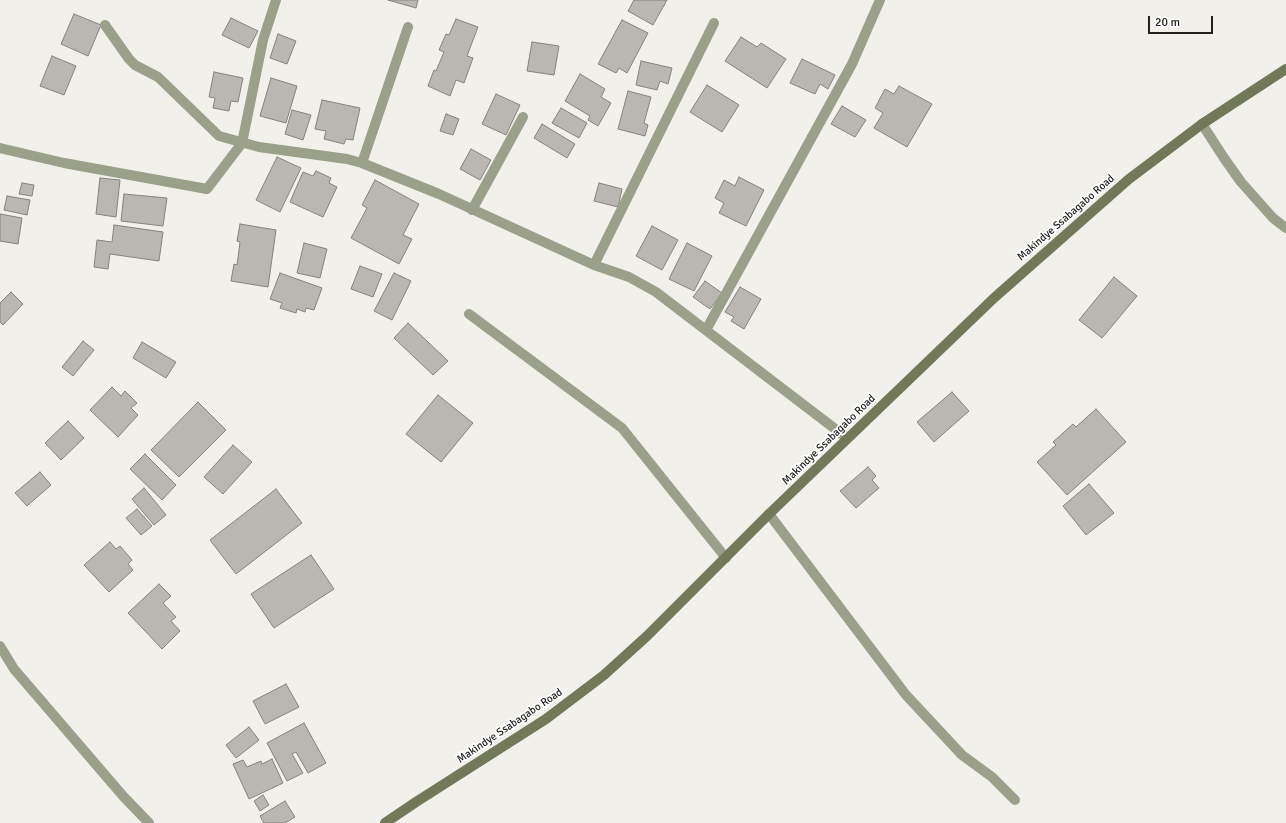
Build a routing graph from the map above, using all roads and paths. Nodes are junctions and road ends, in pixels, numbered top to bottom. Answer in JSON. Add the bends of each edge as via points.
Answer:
{"nodes":[{"id":1,"x":276,"y":0,"type":"edge"},
{"id":2,"x":880,"y":0,"type":"edge"},
{"id":3,"x":714,"y":23,"type":"dead end"},
{"id":4,"x":105,"y":25,"type":"dead end"},
{"id":5,"x":408,"y":28,"type":"dead end"},
{"id":6,"x":1286,"y":69,"type":"edge"},
{"id":7,"x":523,"y":117,"type":"dead end"},
{"id":8,"x":1202,"y":124,"type":"junction"},
{"id":9,"x":242,"y":143,"type":"junction"},
{"id":10,"x":0,"y":148,"type":"edge"},
{"id":11,"x":362,"y":163,"type":"junction"},
{"id":12,"x":472,"y":210,"type":"junction"},
{"id":13,"x":1286,"y":228,"type":"edge"},
{"id":14,"x":594,"y":265,"type":"junction"},
{"id":15,"x":469,"y":314,"type":"dead end"},
{"id":16,"x":706,"y":330,"type":"junction"},
{"id":17,"x":847,"y":438,"type":"junction"},
{"id":18,"x":769,"y":514,"type":"junction"},
{"id":19,"x":726,"y":558,"type":"junction"},
{"id":20,"x":0,"y":646,"type":"edge"},
{"id":21,"x":1015,"y":800,"type":"dead end"},
{"id":22,"x":149,"y":823,"type":"edge"},
{"id":23,"x":385,"y":823,"type":"edge"}],
"edges":[{"from":1,"to":9,"type":"street","via":[[263,40]]},
{"from":2,"to":16,"type":"street","via":[[852,64]]},
{"from":3,"to":14,"type":"street"},
{"from":4,"to":9,"type":"street","via":[[135,65],[158,76],[219,136]]},
{"from":5,"to":11,"type":"street"},
{"from":6,"to":8,"type":"street","name":"Makindye Ssabagabo Road"},
{"from":7,"to":12,"type":"street"},
{"from":8,"to":13,"type":"street","via":[[1241,182],[1273,218]]},
{"from":8,"to":17,"type":"street","name":"Makindye Ssabagabo Road","via":[[1129,179],[994,298]]},
{"from":9,"to":10,"type":"street","via":[[207,189],[64,163]]},
{"from":9,"to":11,"type":"street"},
{"from":11,"to":12,"type":"street","via":[[434,191]]},
{"from":12,"to":14,"type":"street"},
{"from":14,"to":16,"type":"street","via":[[646,286]]},
{"from":15,"to":19,"type":"street","via":[[622,428]]},
{"from":16,"to":17,"type":"street"},
{"from":17,"to":18,"type":"street","name":"Makindye Ssabagabo Road"},
{"from":18,"to":19,"type":"street","name":"Makindye Ssabagabo Road"},
{"from":18,"to":21,"type":"street","via":[[906,695],[962,755],[992,777]]},
{"from":19,"to":23,"type":"street","name":"Makindye Ssabagabo Road","via":[[648,636],[604,675],[546,720]]},
{"from":20,"to":22,"type":"street","via":[[14,669]]}]}
